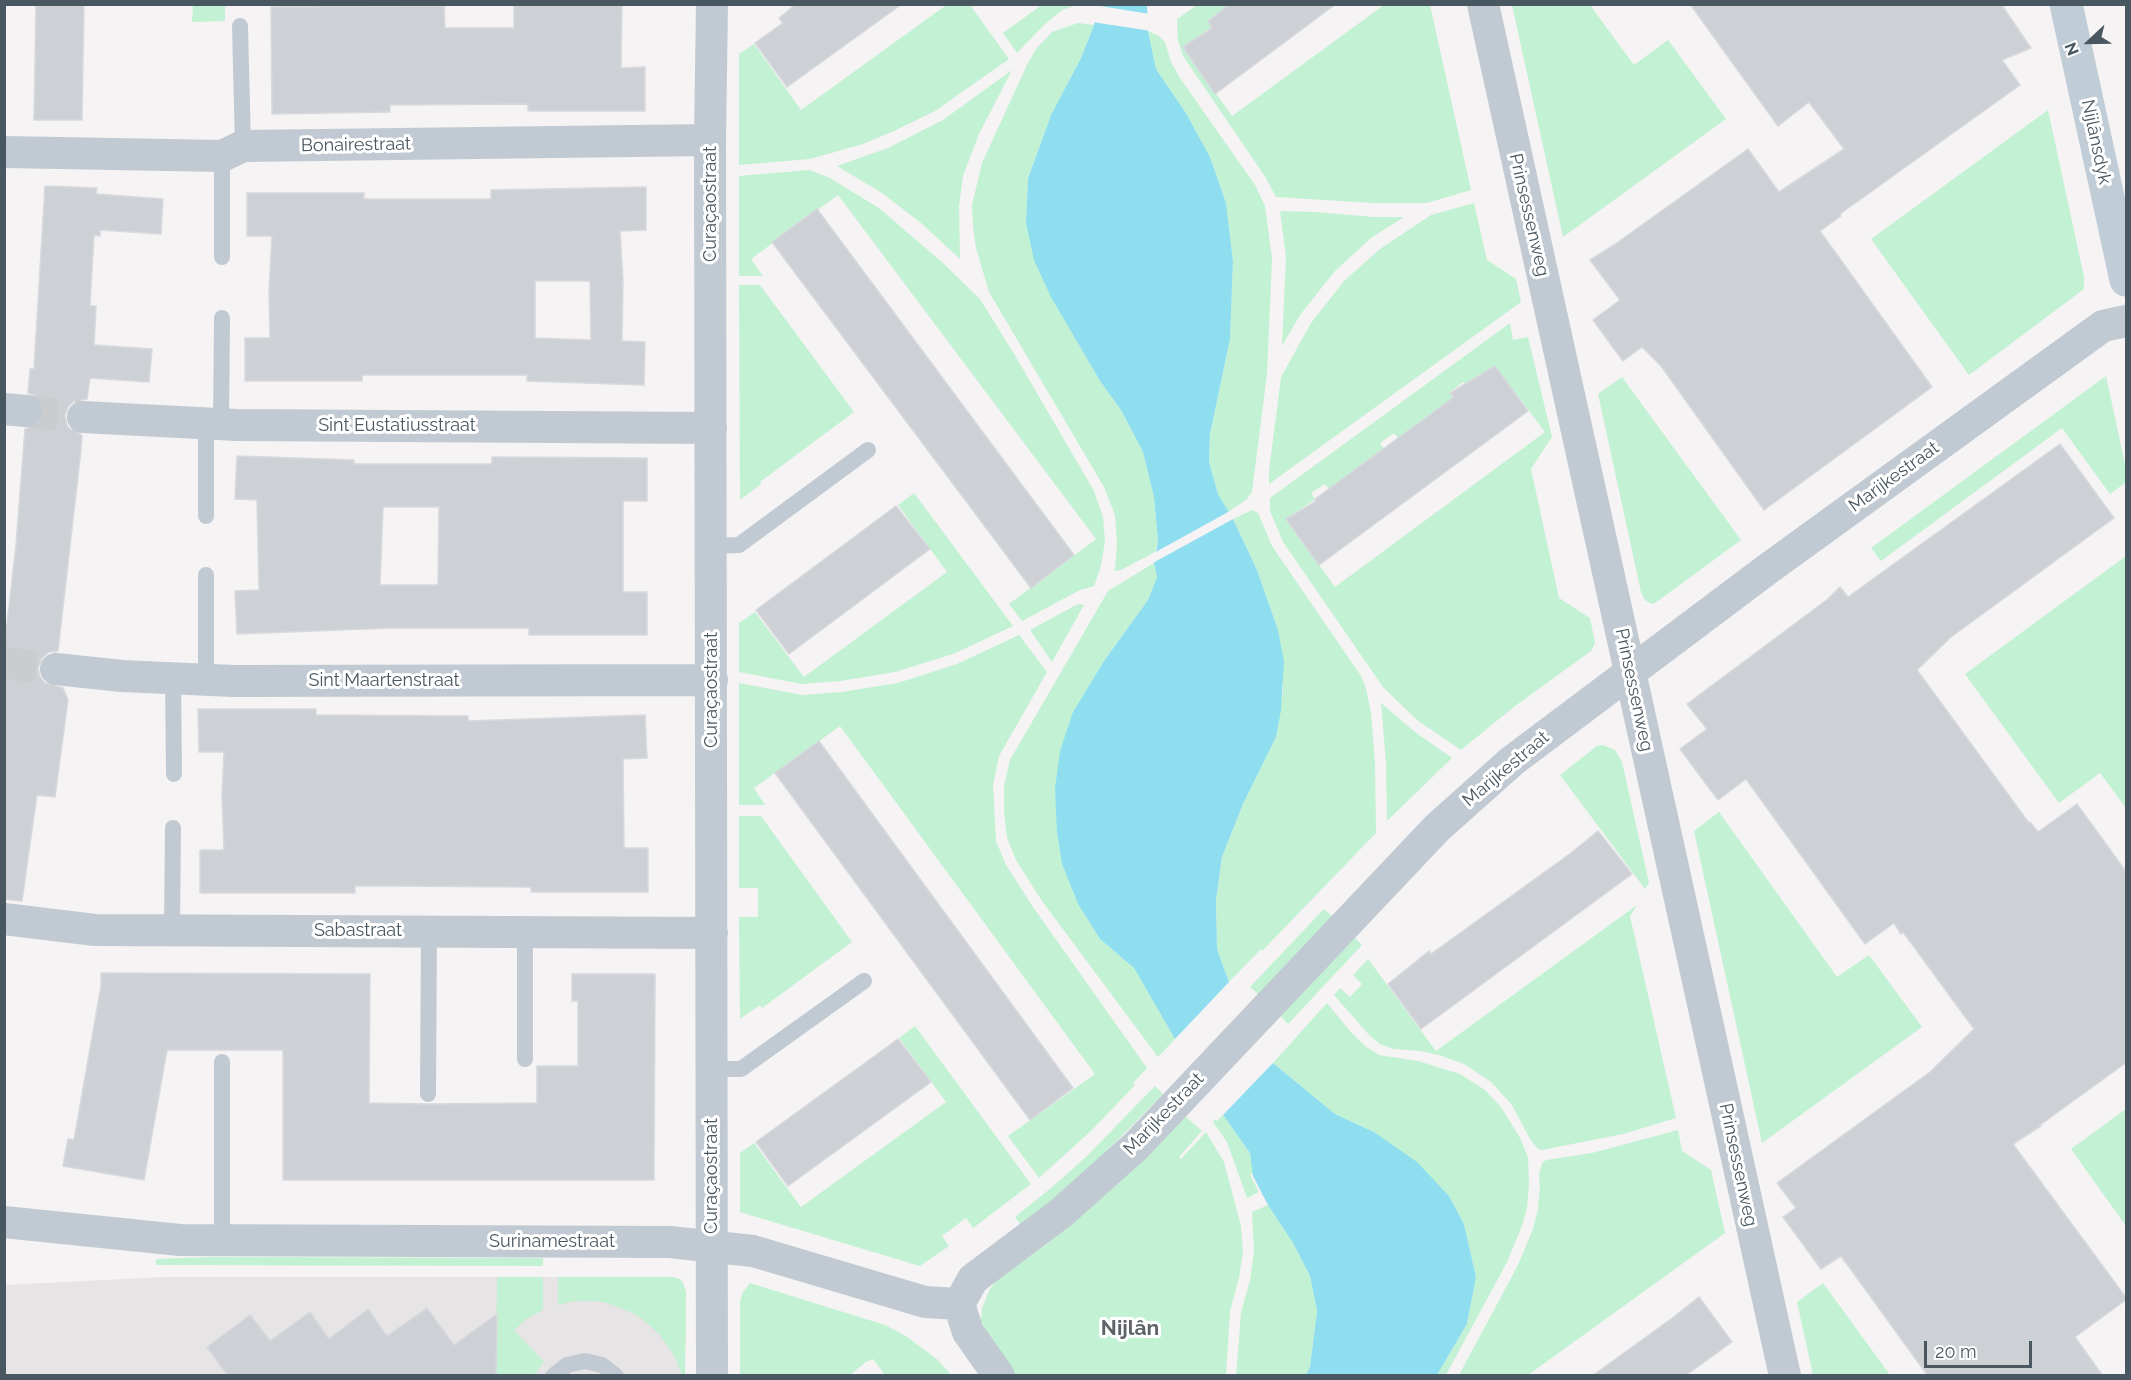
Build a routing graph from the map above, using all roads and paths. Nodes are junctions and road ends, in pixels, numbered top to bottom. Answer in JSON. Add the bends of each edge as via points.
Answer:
{"nodes":[{"id":1,"x":712,"y":4,"type":"edge"},
{"id":2,"x":1483,"y":4,"type":"edge"},
{"id":3,"x":2066,"y":4,"type":"edge"},
{"id":4,"x":240,"y":26,"type":"dead end"},
{"id":5,"x":710,"y":140,"type":"junction"},
{"id":6,"x":233,"y":151,"type":"junction"},
{"id":7,"x":4,"y":152,"type":"edge"},
{"id":8,"x":222,"y":257,"type":"dead end"},
{"id":9,"x":2127,"y":280,"type":"edge"},
{"id":10,"x":222,"y":318,"type":"dead end"},
{"id":11,"x":2127,"y":321,"type":"edge"},
{"id":12,"x":83,"y":417,"type":"tunnel mouth"},
{"id":13,"x":213,"y":424,"type":"junction"},
{"id":14,"x":711,"y":428,"type":"junction"},
{"id":15,"x":868,"y":450,"type":"dead end"},
{"id":16,"x":206,"y":516,"type":"dead end"},
{"id":17,"x":711,"y":546,"type":"junction"},
{"id":18,"x":206,"y":575,"type":"dead end"},
{"id":19,"x":56,"y":669,"type":"tunnel mouth"},
{"id":20,"x":1630,"y":672,"type":"junction"},
{"id":21,"x":173,"y":678,"type":"junction"},
{"id":22,"x":206,"y":680,"type":"junction"},
{"id":23,"x":712,"y":680,"type":"junction"},
{"id":24,"x":174,"y":774,"type":"dead end"},
{"id":25,"x":173,"y":828,"type":"dead end"},
{"id":26,"x":4,"y":919,"type":"edge"},
{"id":27,"x":172,"y":931,"type":"junction"},
{"id":28,"x":429,"y":931,"type":"junction"},
{"id":29,"x":525,"y":931,"type":"junction"},
{"id":30,"x":712,"y":933,"type":"junction"},
{"id":31,"x":864,"y":981,"type":"dead end"},
{"id":32,"x":525,"y":1059,"type":"dead end"},
{"id":33,"x":222,"y":1062,"type":"dead end"},
{"id":34,"x":711,"y":1069,"type":"junction"},
{"id":35,"x":428,"y":1094,"type":"dead end"},
{"id":36,"x":4,"y":1222,"type":"edge"},
{"id":37,"x":56,"y":1227,"type":"junction"},
{"id":38,"x":4,"y":1240,"type":"edge"},
{"id":39,"x":222,"y":1240,"type":"junction"},
{"id":40,"x":712,"y":1246,"type":"junction"},
{"id":41,"x":959,"y":1304,"type":"junction"},
{"id":42,"x":554,"y":1376,"type":"edge"},
{"id":43,"x":616,"y":1376,"type":"edge"},
{"id":44,"x":712,"y":1376,"type":"edge"},
{"id":45,"x":999,"y":1376,"type":"edge"},
{"id":46,"x":1785,"y":1376,"type":"edge"}],
"edges":[{"from":1,"to":5,"type":"street","name":"Curaçaostraat"},
{"from":2,"to":20,"type":"street","name":"Prinsessenweg"},
{"from":3,"to":9,"type":"street","name":"Nijlânsdyk"},
{"from":4,"to":6,"type":"lane"},
{"from":5,"to":6,"type":"street","name":"Bonairestraat"},
{"from":5,"to":14,"type":"street","name":"Curaçaostraat"},
{"from":6,"to":7,"type":"street","name":"Bonairestraat"},
{"from":6,"to":8,"type":"lane"},
{"from":10,"to":13,"type":"lane"},
{"from":11,"to":20,"type":"street","name":"Marijkestraat","via":[[2103,326]]},
{"from":12,"to":13,"type":"street","name":"Sint Eustatiusstraat"},
{"from":13,"to":14,"type":"street","name":"Sint Eustatiusstraat"},
{"from":13,"to":16,"type":"lane"},
{"from":14,"to":17,"type":"street","name":"Curaçaostraat"},
{"from":15,"to":17,"type":"lane","via":[[739,545]]},
{"from":17,"to":23,"type":"street","name":"Curaçaostraat"},
{"from":18,"to":22,"type":"lane"},
{"from":19,"to":21,"type":"street","name":"Sint Maartenstraat"},
{"from":20,"to":41,"type":"street","name":"Marijkestraat","via":[[1512,761],[1437,828],[1136,1146],[1061,1214],[973,1279]]},
{"from":20,"to":46,"type":"street","name":"Prinsessenweg"},
{"from":21,"to":22,"type":"street","name":"Sint Maartenstraat"},
{"from":21,"to":24,"type":"lane"},
{"from":22,"to":23,"type":"street","name":"Sint Maartenstraat"},
{"from":23,"to":30,"type":"street","name":"Curaçaostraat"},
{"from":25,"to":27,"type":"lane"},
{"from":26,"to":27,"type":"street","name":"Sabastraat","via":[[95,930]]},
{"from":27,"to":28,"type":"street","name":"Sabastraat"},
{"from":28,"to":29,"type":"street","name":"Sabastraat"},
{"from":28,"to":35,"type":"lane"},
{"from":29,"to":30,"type":"street","name":"Sabastraat"},
{"from":29,"to":32,"type":"lane"},
{"from":30,"to":34,"type":"street","name":"Curaçaostraat"},
{"from":31,"to":34,"type":"lane","via":[[741,1069]]},
{"from":33,"to":39,"type":"lane"},
{"from":34,"to":40,"type":"street","name":"Curaçaostraat"},
{"from":36,"to":37,"type":"street","name":"Surinamestraat"},
{"from":37,"to":38,"type":"street","name":"Surinamestraat"},
{"from":37,"to":39,"type":"street","name":"Surinamestraat","via":[[180,1240]]},
{"from":39,"to":40,"type":"street","name":"Surinamestraat","via":[[670,1242]]},
{"from":40,"to":41,"type":"street","name":"Surinamestraat","via":[[753,1251],[925,1302]]},
{"from":40,"to":44,"type":"street","name":"Curaçaostraat"},
{"from":41,"to":45,"type":"street","via":[[968,1332]]},
{"from":42,"to":43,"type":"lane","via":[[567,1365],[585,1361],[602,1365]]}]}
